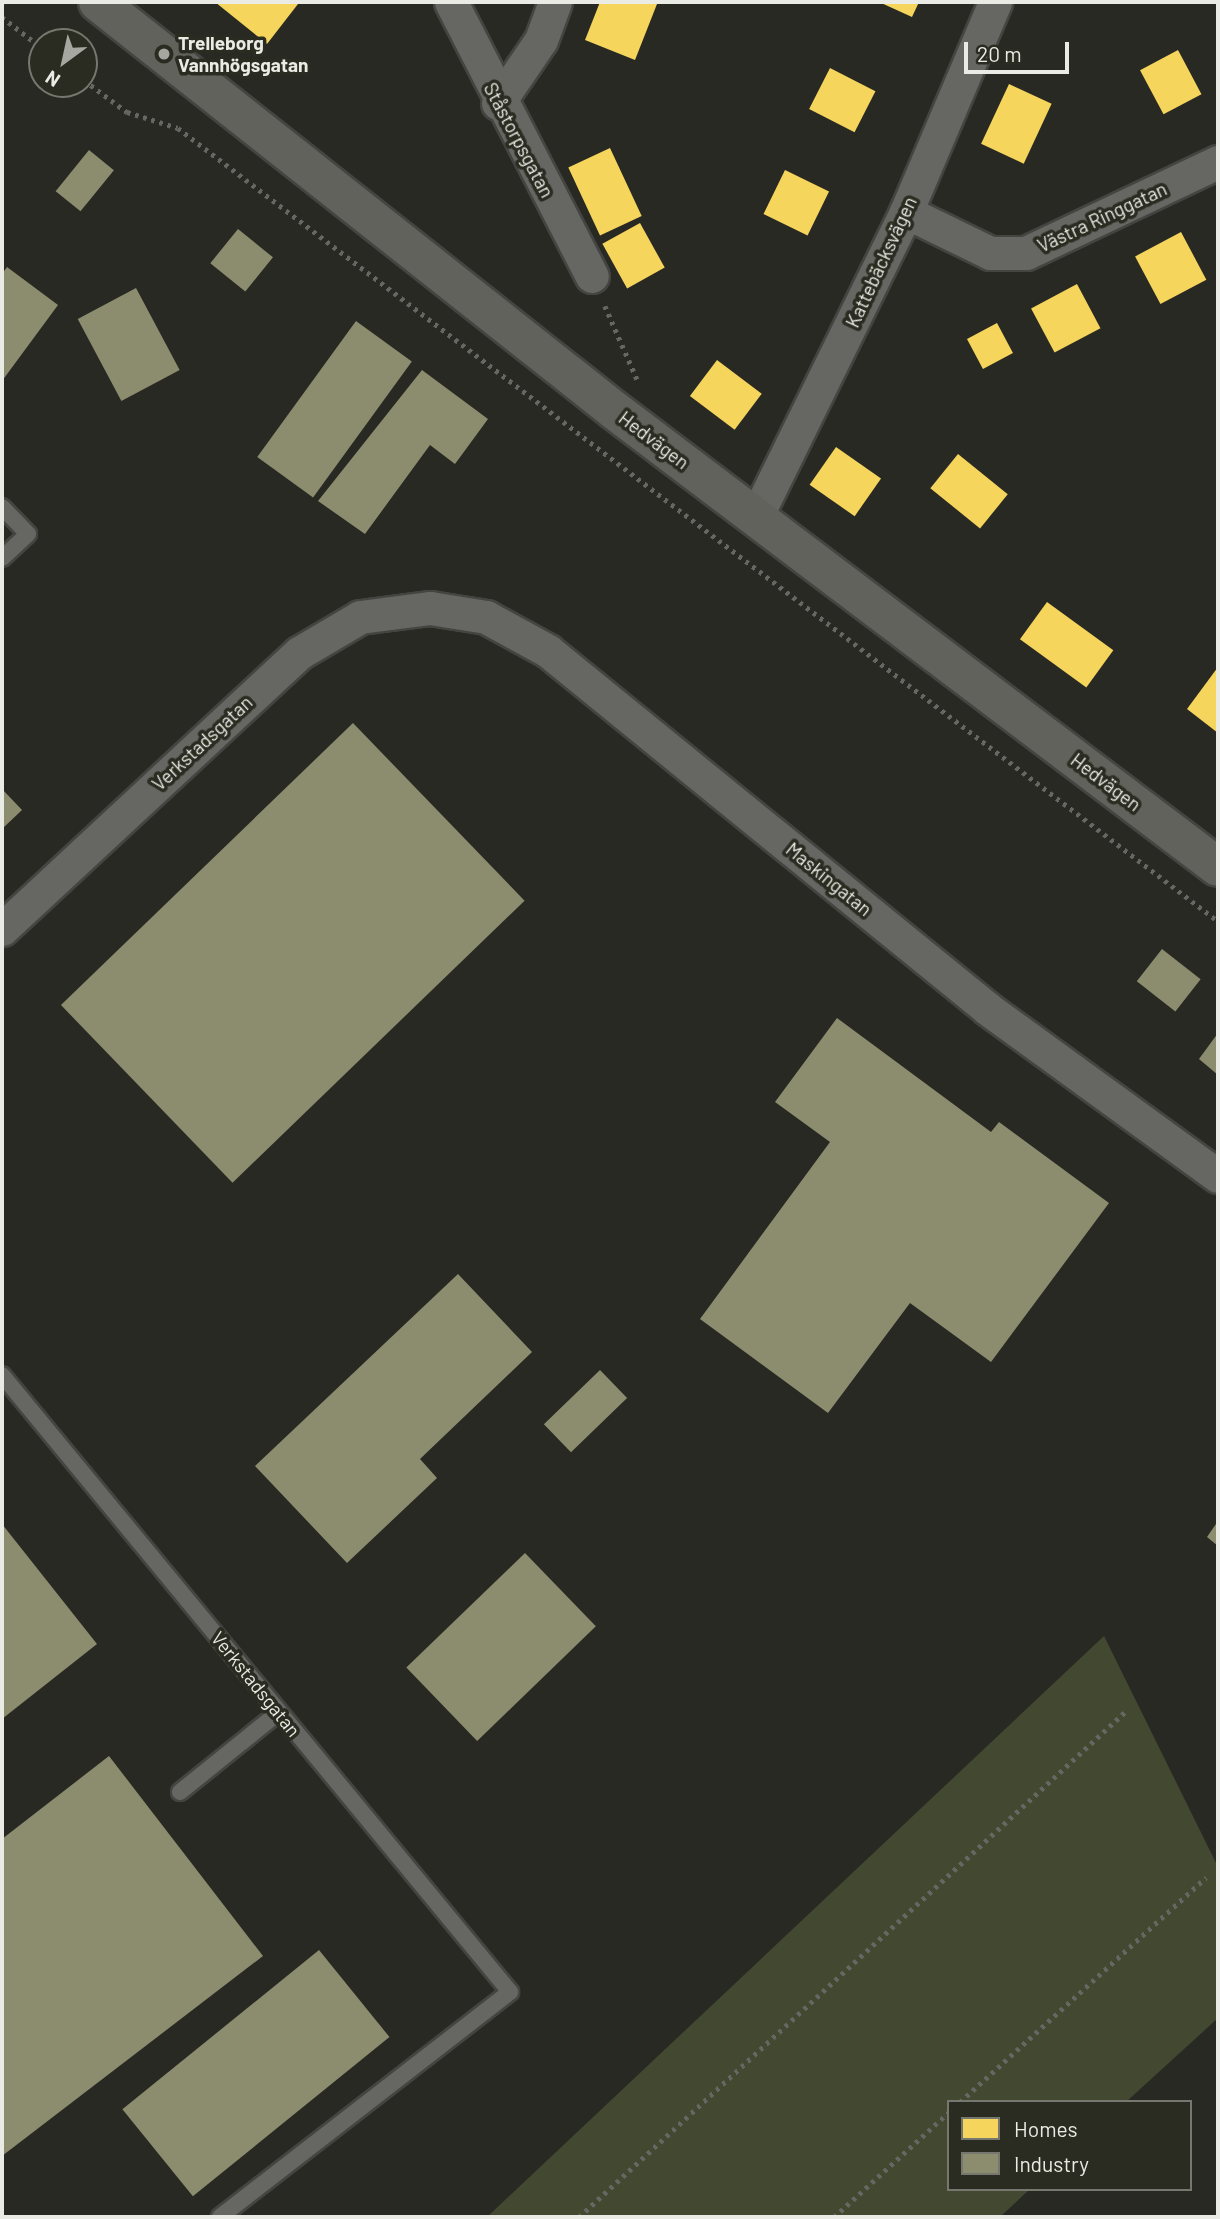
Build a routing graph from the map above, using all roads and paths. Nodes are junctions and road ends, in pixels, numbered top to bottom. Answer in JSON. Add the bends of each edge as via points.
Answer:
{"nodes":[{"id":1,"x":98,"y":2,"type":"edge"},
{"id":2,"x":451,"y":2,"type":"edge"},
{"id":3,"x":555,"y":2,"type":"edge"},
{"id":4,"x":995,"y":2,"type":"edge"},
{"id":5,"x":2,"y":17,"type":"edge"},
{"id":6,"x":28,"y":37,"type":"edge"},
{"id":7,"x":98,"y":90,"type":"edge"},
{"id":8,"x":498,"y":103,"type":"junction"},
{"id":9,"x":1218,"y":162,"type":"edge"},
{"id":10,"x":906,"y":212,"type":"junction"},
{"id":11,"x":592,"y":276,"type":"joint"},
{"id":12,"x":645,"y":396,"type":"dead end"},
{"id":13,"x":2,"y":507,"type":"edge"},
{"id":14,"x":756,"y":517,"type":"junction"},
{"id":15,"x":2,"y":558,"type":"edge"},
{"id":16,"x":430,"y":608,"type":"joint"},
{"id":17,"x":1218,"y":867,"type":"edge"},
{"id":18,"x":1218,"y":921,"type":"edge"},
{"id":19,"x":2,"y":929,"type":"edge"},
{"id":20,"x":1218,"y":1176,"type":"edge"},
{"id":21,"x":2,"y":1376,"type":"edge"},
{"id":22,"x":1127,"y":1710,"type":"dead end"},
{"id":23,"x":279,"y":1712,"type":"junction"},
{"id":24,"x":180,"y":1792,"type":"dead end"},
{"id":25,"x":1206,"y":1877,"type":"dead end"},
{"id":26,"x":962,"y":2100,"type":"edge"},
{"id":27,"x":947,"y":2114,"type":"edge"},
{"id":28,"x":220,"y":2217,"type":"edge"},
{"id":29,"x":579,"y":2217,"type":"edge"},
{"id":30,"x":834,"y":2217,"type":"edge"}],
"edges":[{"from":1,"to":14,"type":"main road","name":"Hedvägen"},
{"from":2,"to":8,"type":"street","name":"Ståstorpsgatan"},
{"from":3,"to":8,"type":"street","via":[[541,40]]},
{"from":4,"to":10,"type":"street","name":"Kattebäcksvägen"},
{"from":5,"to":6,"type":"path"},
{"from":7,"to":18,"type":"path","via":[[127,112],[178,128]]},
{"from":8,"to":11,"type":"street","name":"Ståstorpsgatan"},
{"from":9,"to":10,"type":"street","name":"Västra Ringgatan","via":[[1026,253],[990,253]]},
{"from":10,"to":14,"type":"street","name":"Kattebäcksvägen"},
{"from":11,"to":12,"type":"path"},
{"from":13,"to":15,"type":"lane","via":[[28,534]]},
{"from":14,"to":17,"type":"main road","name":"Hedvägen"},
{"from":16,"to":19,"type":"street","name":"Verkstadsgatan","via":[[360,617],[299,653]]},
{"from":16,"to":20,"type":"street","name":"Maskingatan","via":[[485,617],[548,652],[988,1009]]},
{"from":21,"to":23,"type":"lane","name":"Verkstadsgatan"},
{"from":22,"to":29,"type":"path"},
{"from":23,"to":24,"type":"lane"},
{"from":23,"to":28,"type":"lane","name":"Verkstadsgatan","via":[[509,1992]]},
{"from":25,"to":26,"type":"path"},
{"from":27,"to":30,"type":"path"}]}
